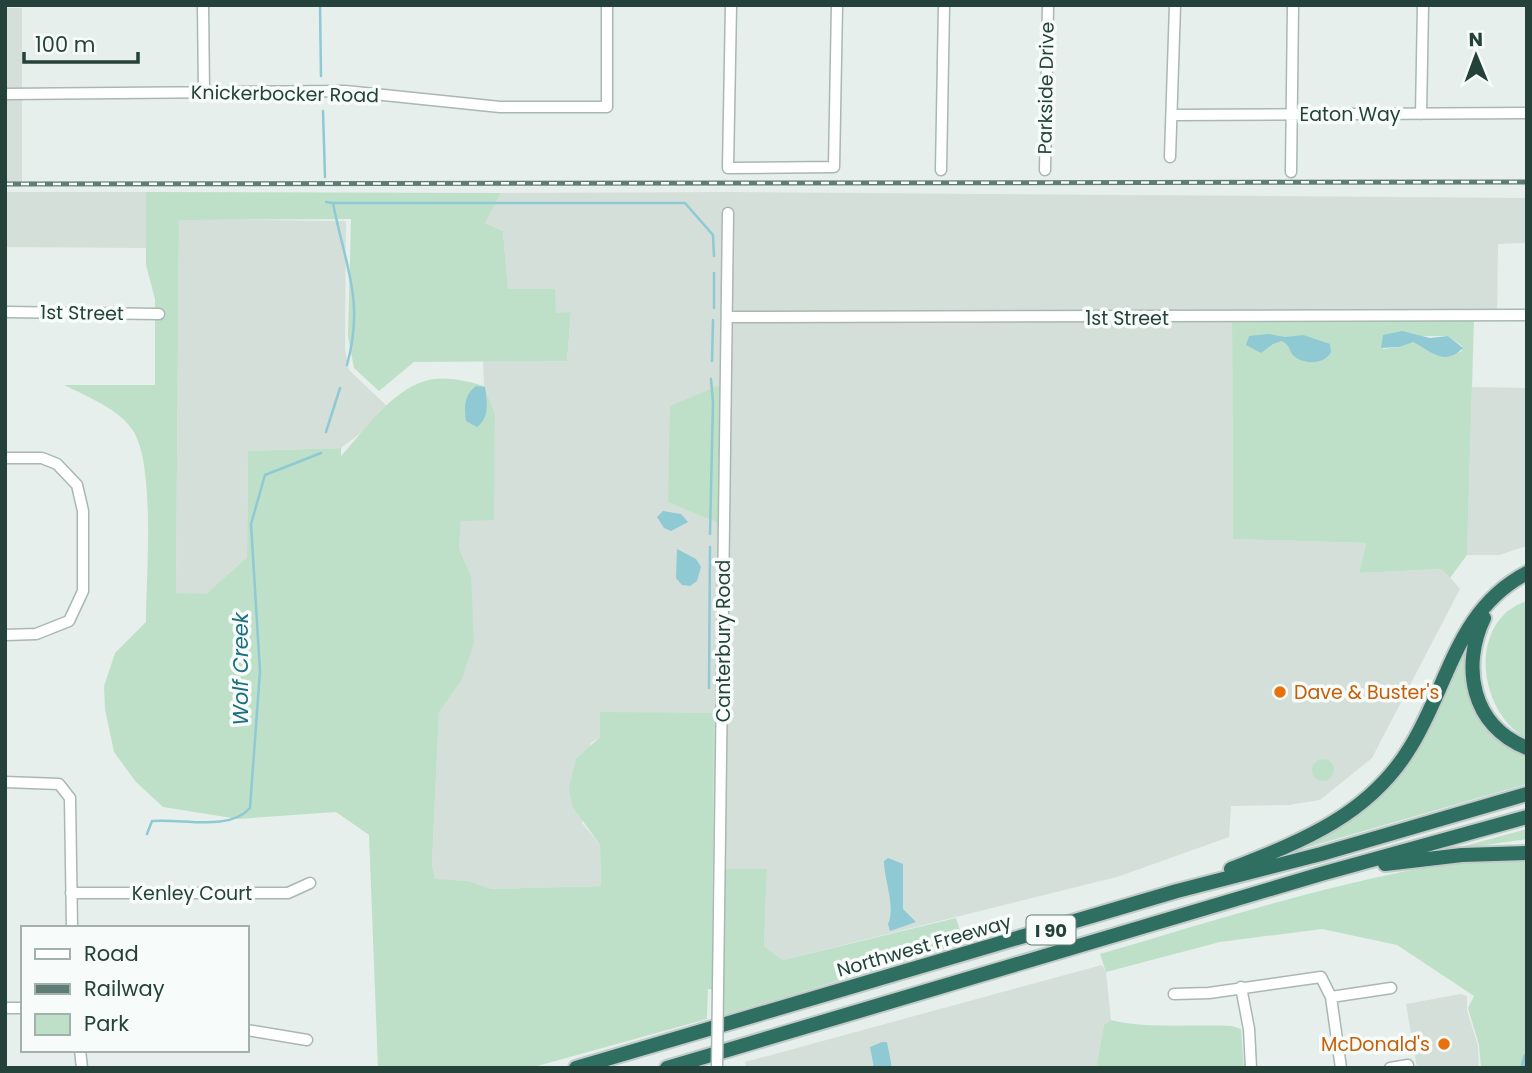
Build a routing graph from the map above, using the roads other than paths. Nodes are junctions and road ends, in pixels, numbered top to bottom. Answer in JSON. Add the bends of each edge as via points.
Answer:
{"nodes":[{"id":1,"x":203,"y":5,"type":"edge"},
{"id":2,"x":607,"y":5,"type":"edge"},
{"id":3,"x":731,"y":5,"type":"edge"},
{"id":4,"x":837,"y":5,"type":"edge"},
{"id":5,"x":944,"y":5,"type":"edge"},
{"id":6,"x":1048,"y":5,"type":"edge"},
{"id":7,"x":1175,"y":5,"type":"edge"},
{"id":8,"x":1293,"y":5,"type":"edge"},
{"id":9,"x":1423,"y":5,"type":"edge"},
{"id":10,"x":204,"y":92,"type":"junction"},
{"id":11,"x":5,"y":94,"type":"edge"},
{"id":12,"x":1527,"y":113,"type":"edge"},
{"id":13,"x":1291,"y":114,"type":"junction"},
{"id":14,"x":1421,"y":114,"type":"junction"},
{"id":15,"x":1172,"y":115,"type":"junction"},
{"id":16,"x":1170,"y":157,"type":"dead end"},
{"id":17,"x":941,"y":170,"type":"dead end"},
{"id":18,"x":1045,"y":170,"type":"dead end"},
{"id":19,"x":1291,"y":172,"type":"dead end"},
{"id":20,"x":728,"y":213,"type":"dead end"},
{"id":21,"x":5,"y":312,"type":"edge"},
{"id":22,"x":159,"y":314,"type":"dead end"},
{"id":23,"x":1527,"y":315,"type":"edge"},
{"id":24,"x":727,"y":317,"type":"junction"},
{"id":25,"x":5,"y":458,"type":"edge"},
{"id":26,"x":1527,"y":573,"type":"edge"},
{"id":27,"x":1527,"y":582,"type":"edge"},
{"id":28,"x":5,"y":635,"type":"edge"},
{"id":29,"x":1527,"y":748,"type":"edge"},
{"id":30,"x":5,"y":782,"type":"edge"},
{"id":31,"x":1527,"y":794,"type":"edge"},
{"id":32,"x":1527,"y":817,"type":"edge"},
{"id":33,"x":1527,"y":853,"type":"edge"},
{"id":34,"x":1321,"y":874,"type":"junction"},
{"id":35,"x":310,"y":883,"type":"dead end"},
{"id":36,"x":1177,"y":891,"type":"junction"},
{"id":37,"x":71,"y":893,"type":"junction"},
{"id":38,"x":72,"y":926,"type":"edge"},
{"id":39,"x":1241,"y":987,"type":"junction"},
{"id":40,"x":1391,"y":988,"type":"dead end"},
{"id":41,"x":1174,"y":994,"type":"dead end"},
{"id":42,"x":1331,"y":997,"type":"junction"},
{"id":43,"x":248,"y":1030,"type":"edge"},
{"id":44,"x":307,"y":1040,"type":"dead end"},
{"id":45,"x":1408,"y":1065,"type":"dead end"},
{"id":46,"x":576,"y":1068,"type":"edge"},
{"id":47,"x":667,"y":1068,"type":"edge"},
{"id":48,"x":717,"y":1068,"type":"edge"},
{"id":49,"x":1251,"y":1068,"type":"edge"},
{"id":50,"x":1340,"y":1068,"type":"edge"},
{"id":51,"x":1390,"y":1068,"type":"edge"}],
"edges":[{"from":1,"to":10,"type":"street"},
{"from":2,"to":10,"type":"street","name":"Knickerbocker Road","via":[[607,107],[500,107],[345,91]]},
{"from":3,"to":4,"type":"street","via":[[728,168],[834,167]]},
{"from":5,"to":17,"type":"street"},
{"from":6,"to":18,"type":"street","name":"Parkside Drive"},
{"from":7,"to":15,"type":"street"},
{"from":8,"to":13,"type":"street"},
{"from":9,"to":14,"type":"street"},
{"from":10,"to":11,"type":"street","name":"Knickerbocker Road"},
{"from":12,"to":14,"type":"street","name":"Eaton Way"},
{"from":13,"to":14,"type":"street","name":"Eaton Way"},
{"from":13,"to":15,"type":"street","name":"Eaton Way"},
{"from":13,"to":19,"type":"street"},
{"from":15,"to":16,"type":"street"},
{"from":20,"to":24,"type":"street","name":"Canterbury Road"},
{"from":21,"to":22,"type":"street","name":"1st Street"},
{"from":23,"to":24,"type":"street","name":"1st Street"},
{"from":24,"to":48,"type":"street","name":"Canterbury Road","bridge":true},
{"from":25,"to":28,"type":"street","via":[[42,458],[57,464],[77,485],[83,511],[83,590],[69,621],[36,634]]},
{"from":26,"to":36,"type":"highway","via":[[1506,584],[1473,619],[1411,747],[1387,779],[1343,818],[1308,839]]},
{"from":27,"to":29,"type":"highway","via":[[1485,616],[1474,644],[1471,672],[1474,690],[1490,721]]},
{"from":30,"to":37,"type":"street","via":[[59,784],[69,798]]},
{"from":31,"to":36,"type":"highway","name":"Northwest Freeway","number":"I 90"},
{"from":32,"to":34,"type":"highway","number":"I 90"},
{"from":33,"to":34,"type":"highway","via":[[1437,857]]},
{"from":34,"to":47,"type":"highway","number":"I 90"},
{"from":35,"to":37,"type":"street","name":"Kenley Court","via":[[288,893]]},
{"from":36,"to":46,"type":"highway","name":"Northwest Freeway","number":"I 90"},
{"from":37,"to":38,"type":"street"},
{"from":39,"to":41,"type":"street"},
{"from":39,"to":42,"type":"street","via":[[1321,977]]},
{"from":39,"to":49,"type":"street"},
{"from":40,"to":42,"type":"street"},
{"from":42,"to":50,"type":"street"},
{"from":43,"to":44,"type":"street"},
{"from":45,"to":51,"type":"street"}]}
